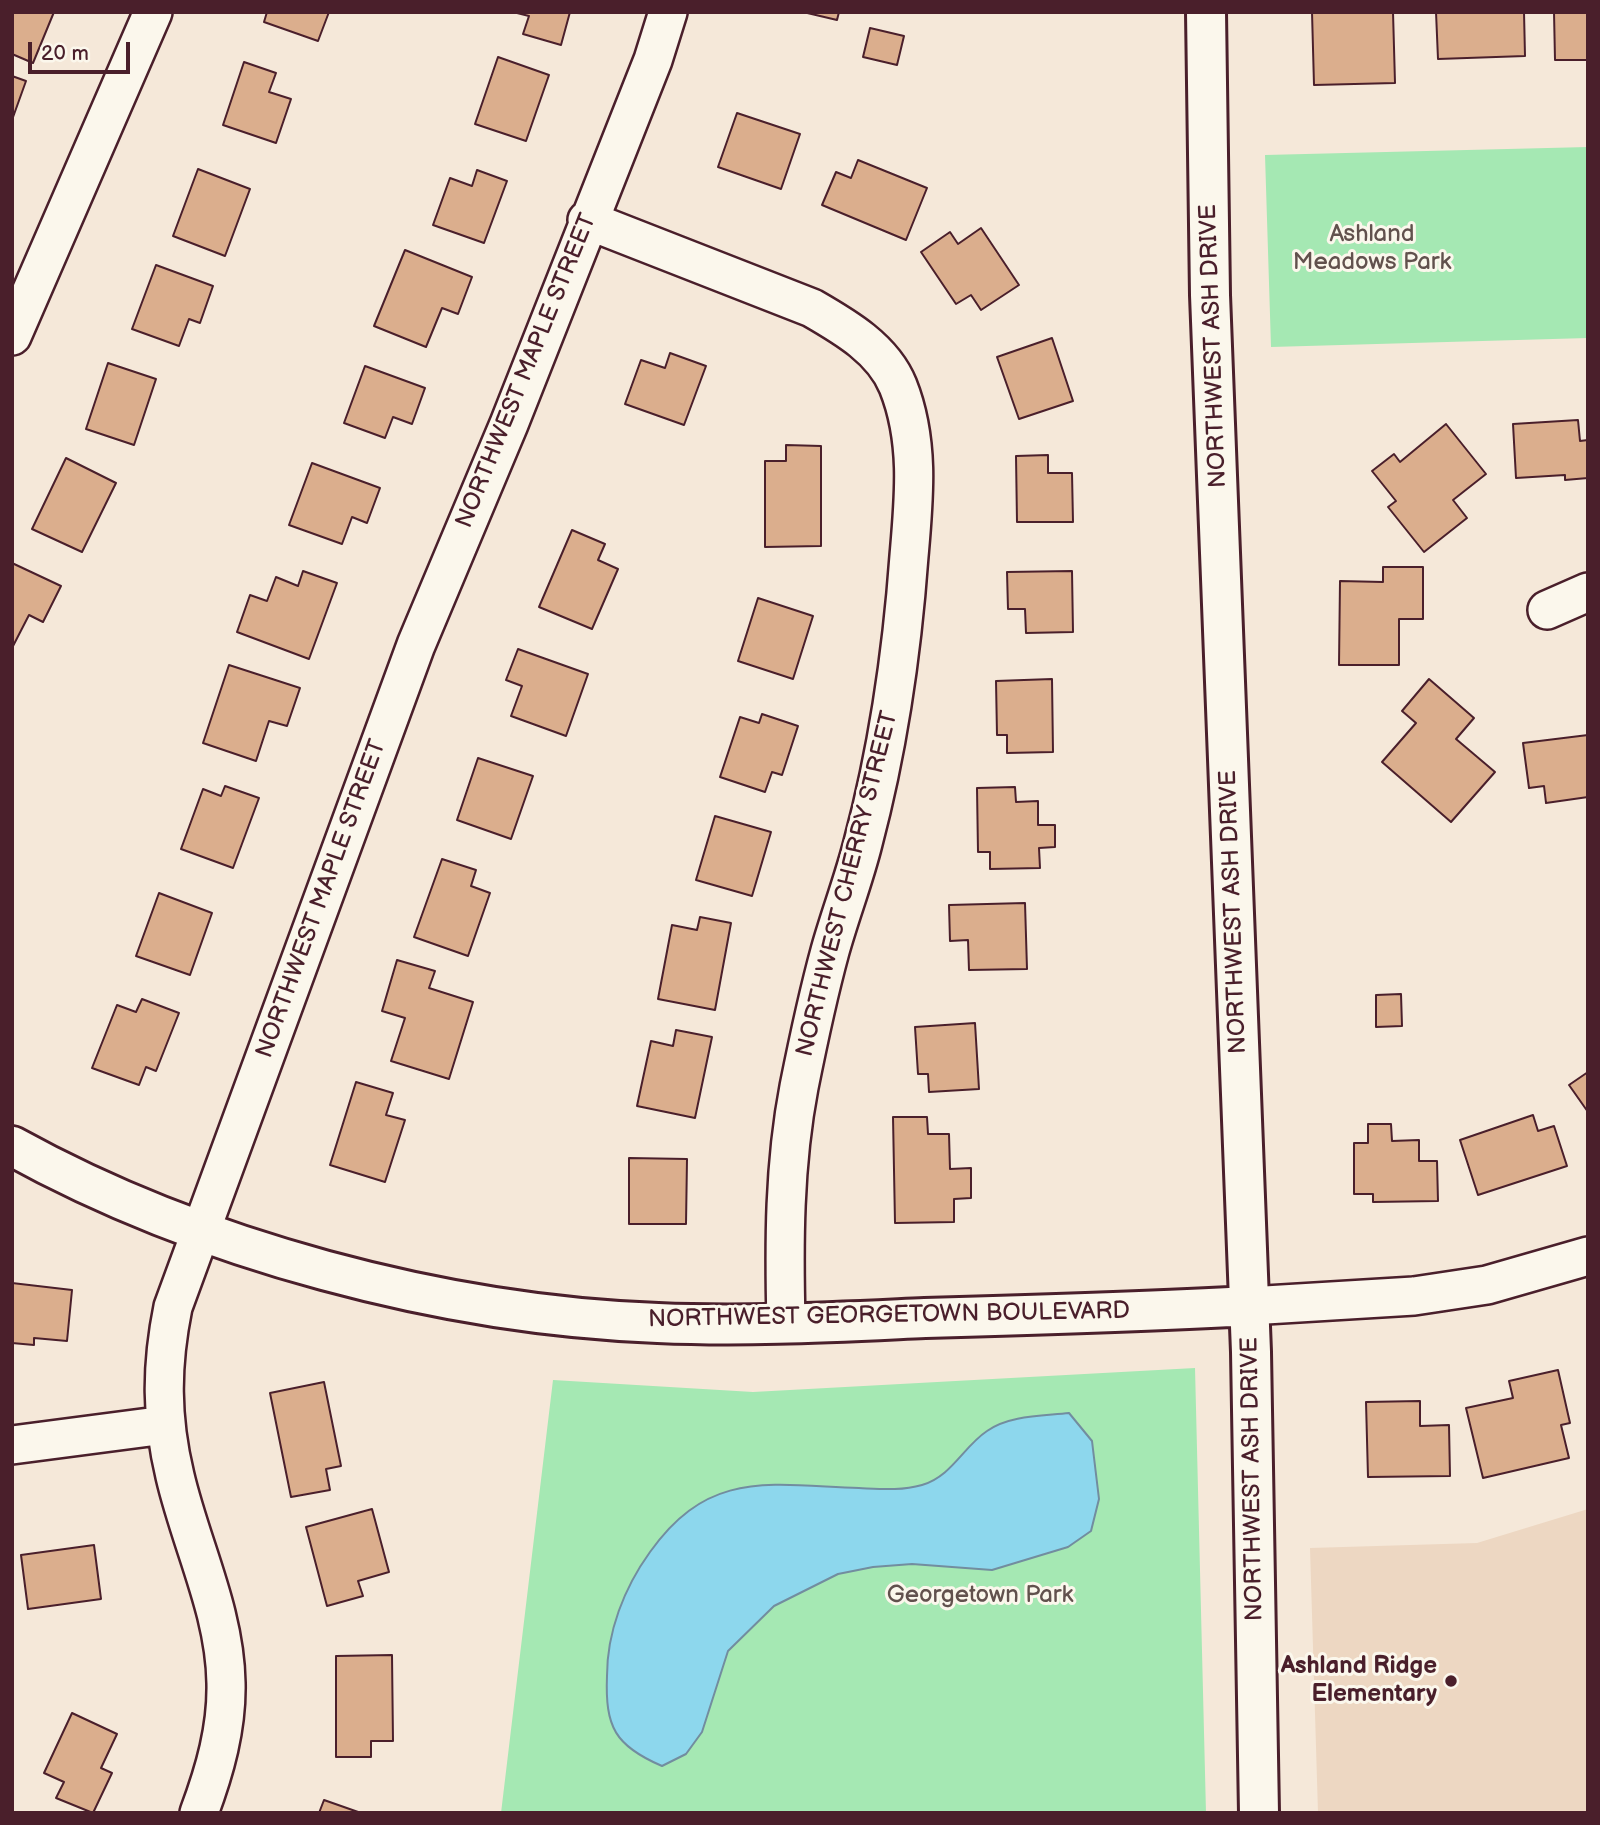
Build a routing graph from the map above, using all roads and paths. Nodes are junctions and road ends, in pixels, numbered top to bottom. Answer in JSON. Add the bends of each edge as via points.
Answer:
{"nodes":[{"id":1,"x":153,"y":12,"type":"edge"},
{"id":2,"x":668,"y":12,"type":"edge"},
{"id":3,"x":1206,"y":12,"type":"edge"},
{"id":4,"x":587,"y":220,"type":"junction"},
{"id":5,"x":12,"y":336,"type":"edge"},
{"id":6,"x":1588,"y":592,"type":"edge"},
{"id":7,"x":1547,"y":610,"type":"dead end"},
{"id":8,"x":12,"y":1146,"type":"edge"},
{"id":9,"x":201,"y":1229,"type":"junction"},
{"id":10,"x":1588,"y":1256,"type":"edge"},
{"id":11,"x":1250,"y":1306,"type":"junction"},
{"id":12,"x":786,"y":1323,"type":"junction"},
{"id":13,"x":165,"y":1425,"type":"junction"},
{"id":14,"x":12,"y":1445,"type":"edge"},
{"id":15,"x":200,"y":1813,"type":"edge"},
{"id":16,"x":1259,"y":1813,"type":"edge"}],
"edges":[{"from":1,"to":5,"type":"street"},
{"from":2,"to":4,"type":"street","name":"NORTHWEST MAPLE STREET"},
{"from":3,"to":11,"type":"street","name":"NORTHWEST ASH DRIVE","via":[[1210,295]]},
{"from":4,"to":9,"type":"street","name":"NORTHWEST MAPLE STREET","via":[[509,424],[406,670]]},
{"from":4,"to":12,"type":"street","name":"NORTHWEST CHERRY STREET","via":[[812,308],[843,326],[875,351],[897,384],[914,452],[905,613],[879,775],[830,953],[797,1100],[787,1175]]},
{"from":6,"to":7,"type":"street"},
{"from":8,"to":9,"type":"street","name":"NORTHWEST GEORGETOWN BOULEVARD","via":[[136,1205]]},
{"from":9,"to":12,"type":"street","name":"NORTHWEST GEORGETOWN BOULEVARD","via":[[328,1271],[439,1297],[657,1323]]},
{"from":9,"to":13,"type":"street","name":"NORTHWEST MAPLE STREET","via":[[166,1340],[162,1373]]},
{"from":10,"to":11,"type":"street","via":[[1487,1285],[1426,1294]]},
{"from":11,"to":12,"type":"street","name":"NORTHWEST GEORGETOWN BOULEVARD"},
{"from":11,"to":16,"type":"street","name":"NORTHWEST ASH DRIVE"},
{"from":13,"to":14,"type":"street"},
{"from":13,"to":15,"type":"street","name":"NORTHWEST MAPLE STREET","via":[[224,1651],[225,1718]]}]}
